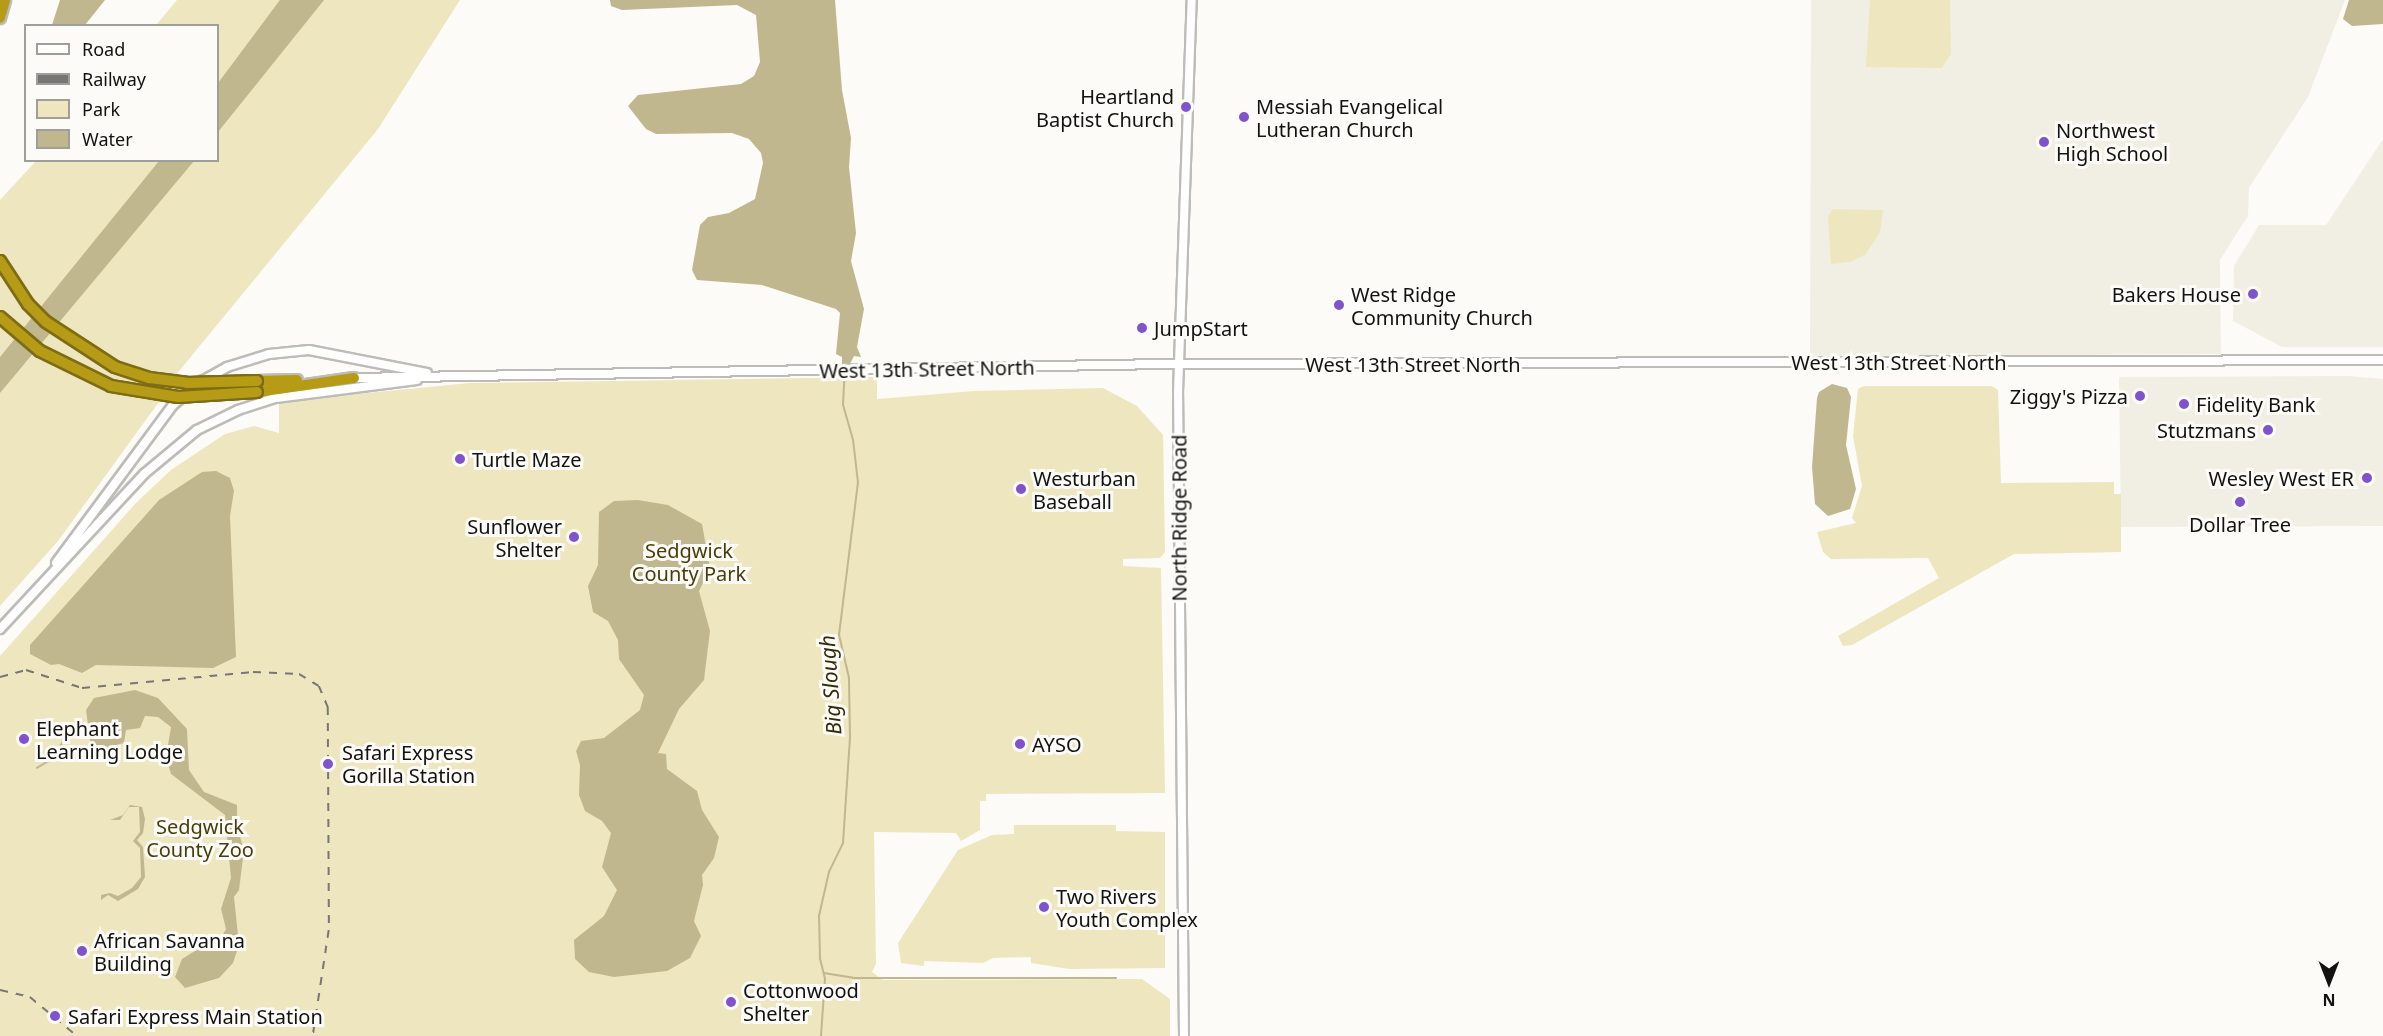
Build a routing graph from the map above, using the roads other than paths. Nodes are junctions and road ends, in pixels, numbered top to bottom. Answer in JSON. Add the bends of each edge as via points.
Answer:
{"nodes":[{"id":1,"x":5,"y":0,"type":"edge"},
{"id":2,"x":1192,"y":0,"type":"edge"},
{"id":3,"x":0,"y":18,"type":"edge"},
{"id":4,"x":0,"y":261,"type":"edge"},
{"id":5,"x":0,"y":317,"type":"edge"},
{"id":6,"x":2383,"y":360,"type":"edge"},
{"id":7,"x":1179,"y":364,"type":"junction"},
{"id":8,"x":442,"y":376,"type":"junction"},
{"id":9,"x":354,"y":378,"type":"joint"},
{"id":10,"x":257,"y":386,"type":"junction"},
{"id":11,"x":45,"y":579,"type":"junction"},
{"id":12,"x":0,"y":629,"type":"edge"},
{"id":13,"x":1184,"y":1036,"type":"edge"}],
"edges":[{"from":1,"to":3,"type":"highway"},
{"from":2,"to":7,"type":"main road","name":"North Ridge Road"},
{"from":4,"to":10,"type":"highway","bridge":true,"via":[[28,304],[46,322],[115,367],[149,378]]},
{"from":5,"to":10,"type":"highway","bridge":true,"via":[[40,351],[111,386],[178,397]]},
{"from":6,"to":7,"type":"street","name":"West 13th Street North"},
{"from":7,"to":8,"type":"street","name":"West 13th Street North"},
{"from":7,"to":13,"type":"main road","name":"North Ridge Road"},
{"from":8,"to":9,"type":"street","name":"West 13th Street North"},
{"from":8,"to":11,"type":"street","name":"West 13th Street North","via":[[276,398],[207,425],[167,452]]},
{"from":8,"to":11,"type":"street","name":"West 13th Street North","via":[[309,350],[269,354],[227,367],[173,405]]},
{"from":9,"to":10,"type":"highway"},
{"from":11,"to":12,"type":"street"}]}
